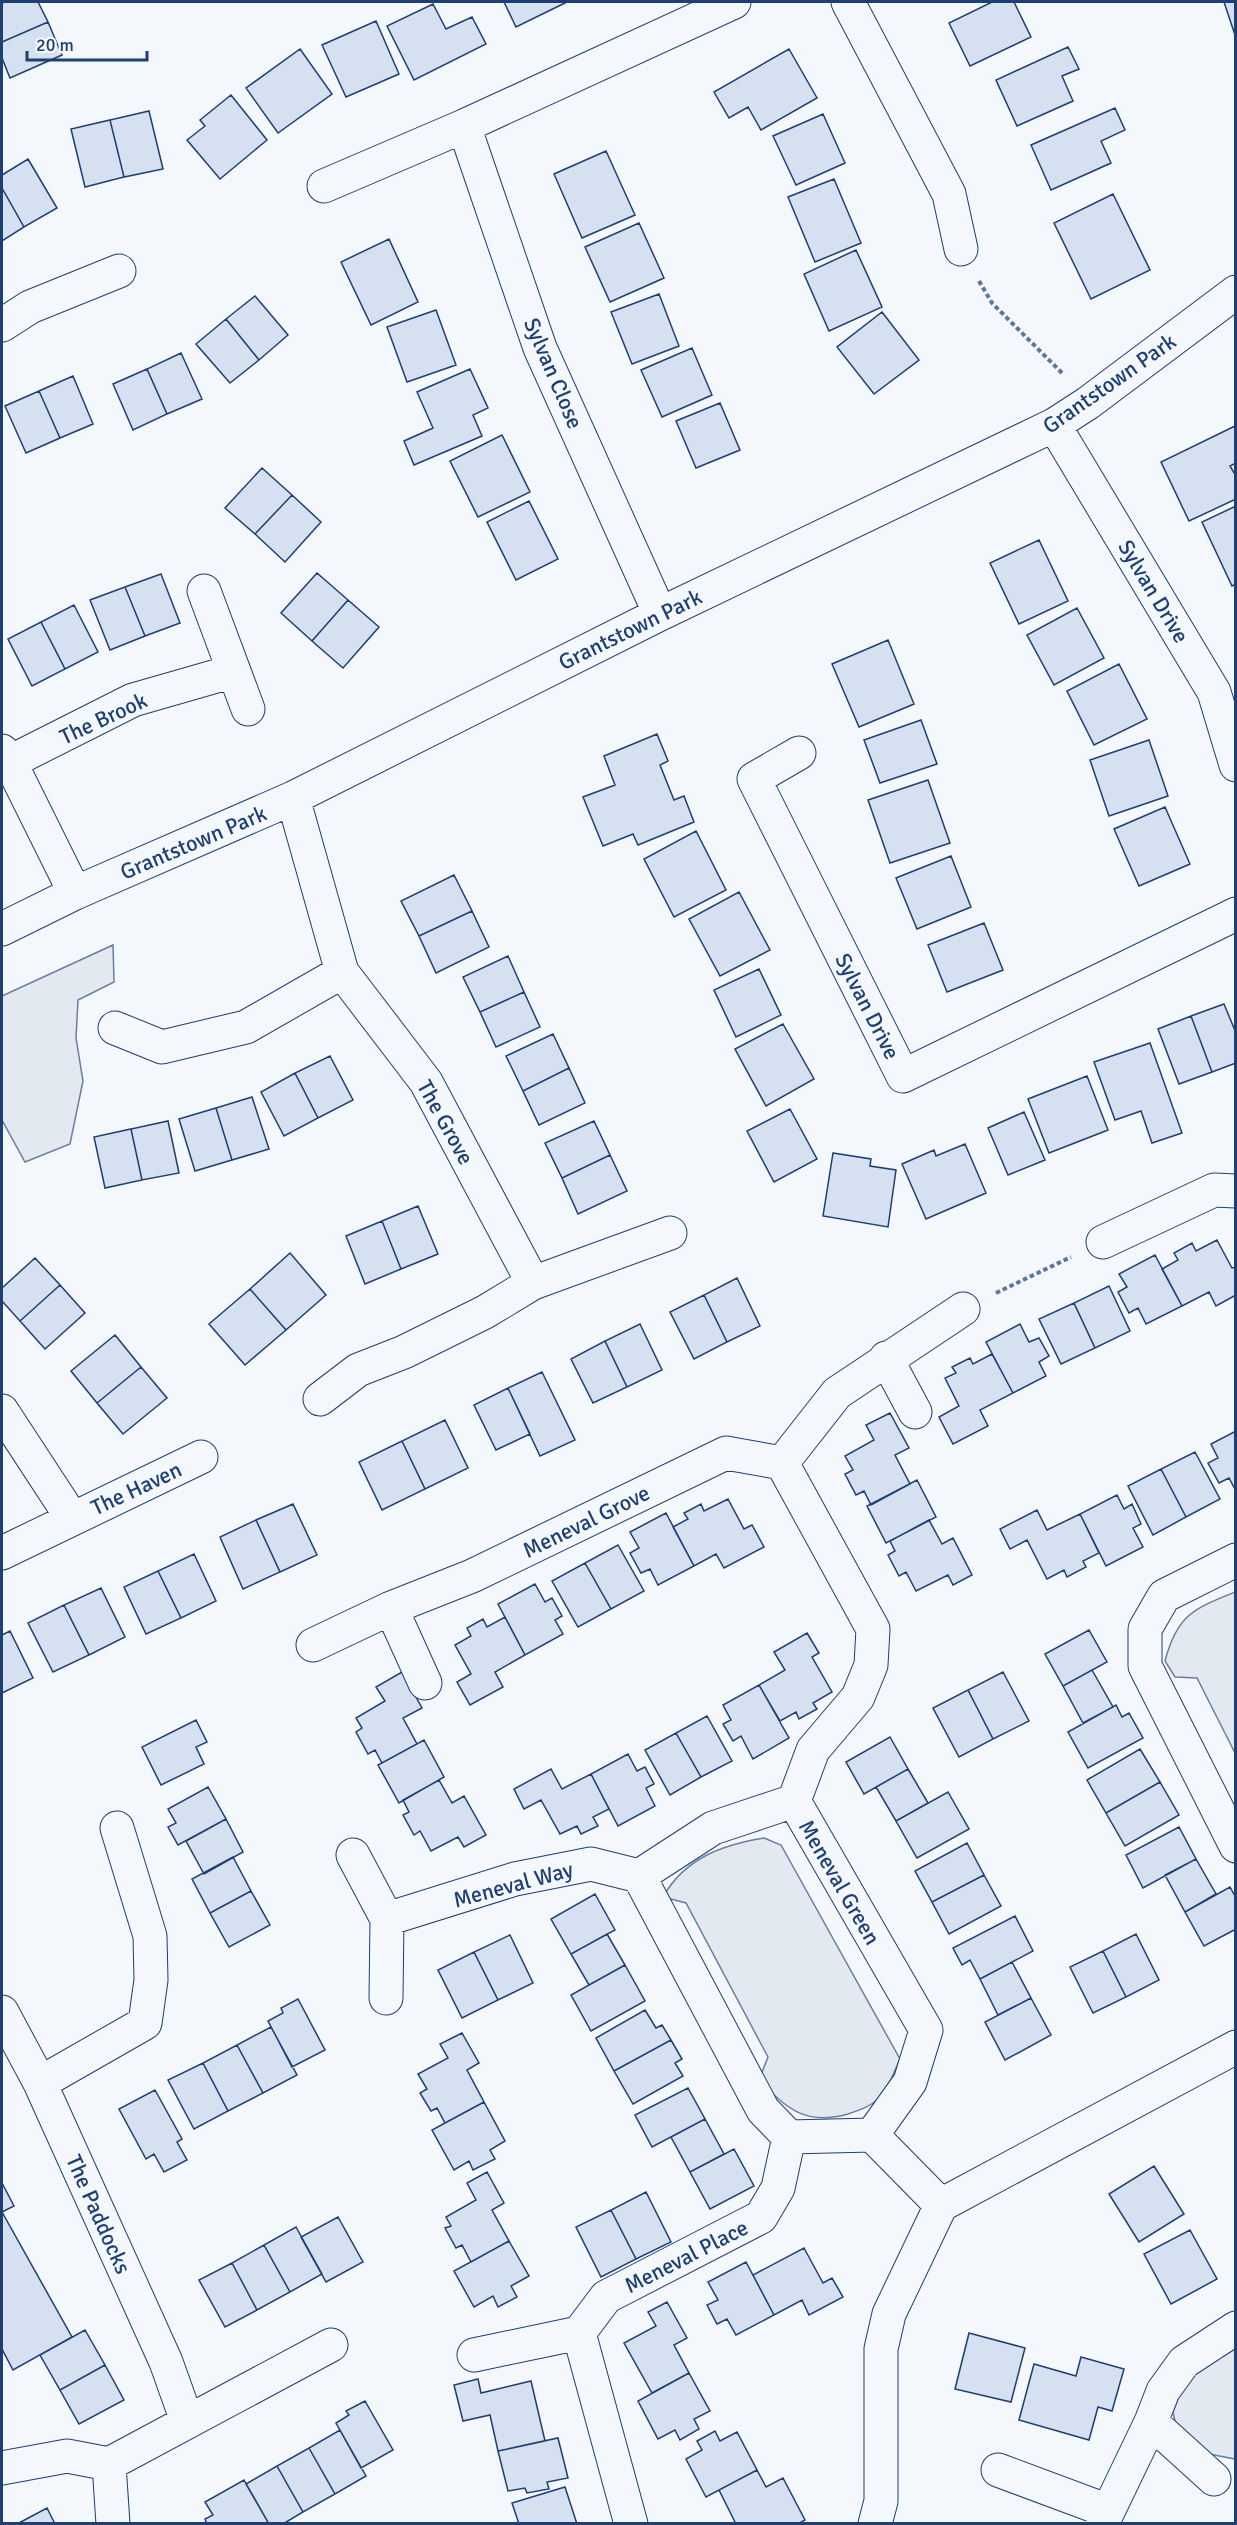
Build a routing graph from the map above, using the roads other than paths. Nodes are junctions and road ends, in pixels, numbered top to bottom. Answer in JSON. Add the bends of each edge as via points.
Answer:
{"nodes":[{"id":1,"x":734,"y":2,"type":"edge"},
{"id":2,"x":848,"y":2,"type":"edge"},
{"id":3,"x":464,"y":126,"type":"junction"},
{"id":4,"x":324,"y":186,"type":"dead end"},
{"id":5,"x":961,"y":249,"type":"road end"},
{"id":6,"x":120,"y":271,"type":"dead end"},
{"id":7,"x":1236,"y":292,"type":"edge"},
{"id":8,"x":2,"y":325,"type":"edge"},
{"id":9,"x":1054,"y":425,"type":"junction"},
{"id":10,"x":204,"y":591,"type":"dead end"},
{"id":11,"x":660,"y":614,"type":"junction"},
{"id":12,"x":234,"y":671,"type":"junction"},
{"id":13,"x":248,"y":709,"type":"dead end"},
{"id":14,"x":799,"y":753,"type":"dead end"},
{"id":15,"x":6,"y":757,"type":"edge"},
{"id":16,"x":1236,"y":765,"type":"edge"},
{"id":17,"x":293,"y":798,"type":"junction"},
{"id":18,"x":75,"y":893,"type":"junction"},
{"id":19,"x":1236,"y":914,"type":"edge"},
{"id":20,"x":2,"y":929,"type":"edge"},
{"id":21,"x":342,"y":972,"type":"junction"},
{"id":22,"x":115,"y":1028,"type":"dead end"},
{"id":23,"x":1236,"y":1191,"type":"edge"},
{"id":24,"x":670,"y":1233,"type":"dead end"},
{"id":25,"x":1103,"y":1242,"type":"road end"},
{"id":26,"x":533,"y":1283,"type":"junction"},
{"id":27,"x":963,"y":1309,"type":"road end"},
{"id":28,"x":886,"y":1358,"type":"junction"},
{"id":29,"x":320,"y":1399,"type":"dead end"},
{"id":30,"x":2,"y":1411,"type":"edge"},
{"id":31,"x":915,"y":1412,"type":"dead end"},
{"id":32,"x":201,"y":1457,"type":"dead end"},
{"id":33,"x":782,"y":1463,"type":"junction"},
{"id":34,"x":72,"y":1518,"type":"junction"},
{"id":35,"x":2,"y":1553,"type":"edge"},
{"id":36,"x":1236,"y":1560,"type":"edge"},
{"id":37,"x":392,"y":1608,"type":"junction"},
{"id":38,"x":313,"y":1645,"type":"dead end"},
{"id":39,"x":425,"y":1683,"type":"dead end"},
{"id":40,"x":794,"y":1801,"type":"junction"},
{"id":41,"x":117,"y":1828,"type":"dead end"},
{"id":42,"x":1236,"y":1846,"type":"edge"},
{"id":43,"x":353,"y":1855,"type":"dead end"},
{"id":44,"x":639,"y":1876,"type":"junction"},
{"id":45,"x":387,"y":1920,"type":"junction"},
{"id":46,"x":386,"y":1998,"type":"dead end"},
{"id":47,"x":2,"y":2012,"type":"edge"},
{"id":48,"x":1236,"y":2047,"type":"edge"},
{"id":49,"x":40,"y":2083,"type":"junction"},
{"id":50,"x":872,"y":2135,"type":"junction"},
{"id":51,"x":789,"y":2137,"type":"junction"},
{"id":52,"x":941,"y":2205,"type":"junction"},
{"id":53,"x":1236,"y":2328,"type":"edge"},
{"id":54,"x":579,"y":2333,"type":"junction"},
{"id":55,"x":331,"y":2345,"type":"dead end"},
{"id":56,"x":474,"y":2355,"type":"dead end"},
{"id":57,"x":187,"y":2421,"type":"junction"},
{"id":58,"x":1151,"y":2422,"type":"junction"},
{"id":59,"x":109,"y":2464,"type":"junction"},
{"id":60,"x":2,"y":2468,"type":"edge"},
{"id":61,"x":998,"y":2470,"type":"dead end"},
{"id":62,"x":1214,"y":2480,"type":"dead end"},
{"id":63,"x":1105,"y":2517,"type":"edge"},
{"id":64,"x":113,"y":2523,"type":"edge"},
{"id":65,"x":631,"y":2523,"type":"edge"},
{"id":66,"x":875,"y":2523,"type":"edge"}],
"edges":[{"from":1,"to":3,"type":"street"},
{"from":2,"to":5,"type":"street","via":[[949,194]]},
{"from":3,"to":4,"type":"street"},
{"from":3,"to":11,"type":"street","name":"Sylvan Close","via":[[540,348]]},
{"from":6,"to":8,"type":"street","via":[[30,307]]},
{"from":7,"to":9,"type":"street","name":"Grantstown Park"},
{"from":9,"to":11,"type":"street","name":"Grantstown Park"},
{"from":9,"to":16,"type":"street","name":"Sylvan Drive","via":[[1214,692]]},
{"from":10,"to":12,"type":"street"},
{"from":11,"to":17,"type":"street","name":"Grantstown Park"},
{"from":12,"to":13,"type":"street"},
{"from":12,"to":15,"type":"street","name":"The Brook","via":[[133,700]]},
{"from":14,"to":19,"type":"street","name":"Sylvan Drive","via":[[754,779],[903,1076]]},
{"from":15,"to":18,"type":"street","name":"The Brook"},
{"from":17,"to":18,"type":"street","name":"Grantstown Park"},
{"from":17,"to":21,"type":"street","name":"The Grove"},
{"from":18,"to":20,"type":"street","name":"Grantstown Park"},
{"from":21,"to":22,"type":"street","via":[[246,1027],[162,1047]]},
{"from":21,"to":26,"type":"street","name":"The Grove","via":[[426,1082]]},
{"from":23,"to":25,"type":"street","via":[[1214,1191]]},
{"from":24,"to":26,"type":"street"},
{"from":26,"to":29,"type":"street","via":[[485,1312],[358,1370]]},
{"from":27,"to":28,"type":"street"},
{"from":28,"to":31,"type":"street"},
{"from":28,"to":33,"type":"street","via":[[837,1393]]},
{"from":30,"to":34,"type":"street","name":"The Haven"},
{"from":32,"to":34,"type":"street","name":"The Haven"},
{"from":33,"to":37,"type":"street","name":"Meneval Grove","via":[[726,1453],[472,1576]]},
{"from":33,"to":40,"type":"street","via":[[873,1629],[871,1665],[858,1696],[813,1750]]},
{"from":34,"to":35,"type":"street","name":"The Haven"},
{"from":36,"to":42,"type":"street","via":[[1164,1596],[1145,1629],[1145,1666]]},
{"from":37,"to":38,"type":"street","name":"Meneval Grove"},
{"from":37,"to":39,"type":"street"},
{"from":40,"to":44,"type":"street","name":"Meneval Green","via":[[713,1827]]},
{"from":40,"to":50,"type":"street","name":"Meneval Green","via":[[926,2030],[910,2082]]},
{"from":41,"to":49,"type":"street","via":[[150,1936],[151,1980],[145,2023]]},
{"from":43,"to":45,"type":"street"},
{"from":44,"to":45,"type":"street","name":"Meneval Way","via":[[591,1864],[515,1879]]},
{"from":44,"to":51,"type":"street","via":[[763,2110]]},
{"from":45,"to":46,"type":"street"},
{"from":47,"to":49,"type":"street","name":"The Paddocks"},
{"from":48,"to":52,"type":"street"},
{"from":49,"to":57,"type":"street","name":"The Paddocks","via":[[166,2362]]},
{"from":50,"to":51,"type":"street"},
{"from":50,"to":52,"type":"street"},
{"from":51,"to":54,"type":"street","name":"Meneval Place","via":[[778,2188],[761,2217],[606,2297]]},
{"from":52,"to":66,"type":"street","via":[[889,2314],[881,2349],[881,2501]]},
{"from":53,"to":58,"type":"street","via":[[1184,2362],[1162,2391]]},
{"from":54,"to":56,"type":"street"},
{"from":54,"to":65,"type":"street"},
{"from":55,"to":57,"type":"street"},
{"from":57,"to":59,"type":"street"},
{"from":58,"to":62,"type":"street"},
{"from":58,"to":63,"type":"street"},
{"from":59,"to":60,"type":"street","via":[[67,2456]]},
{"from":59,"to":64,"type":"street"},
{"from":61,"to":63,"type":"street"}]}
